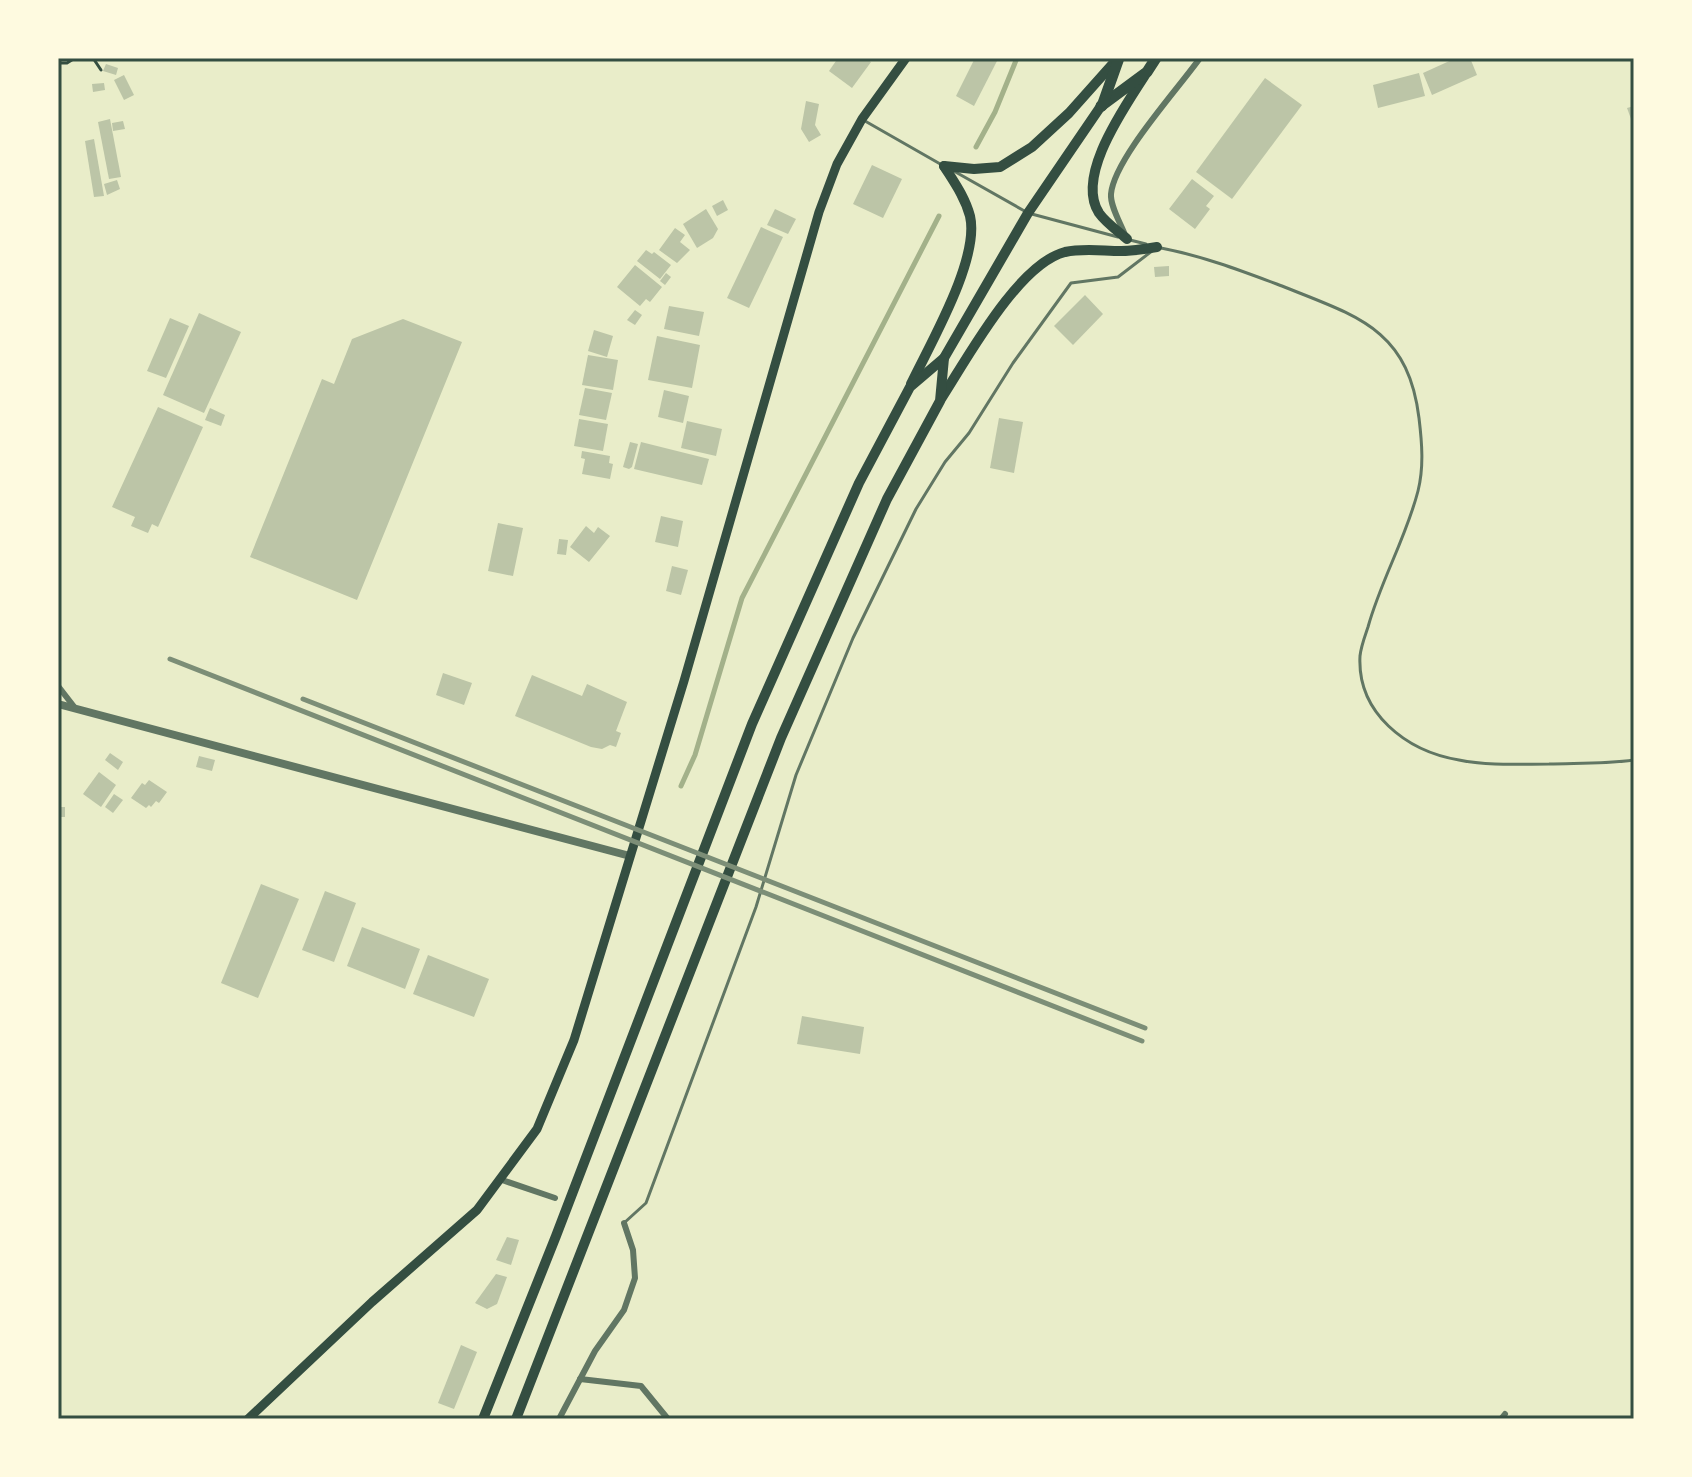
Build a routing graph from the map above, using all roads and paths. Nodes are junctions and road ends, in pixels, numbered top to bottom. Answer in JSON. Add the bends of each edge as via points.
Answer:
{"nodes":[{"id":1,"x":75,"y":58,"type":"edge"},
{"id":2,"x":93,"y":58,"type":"edge"},
{"id":3,"x":906,"y":58,"type":"edge"},
{"id":4,"x":1118,"y":58,"type":"edge"},
{"id":5,"x":1156,"y":58,"type":"edge"},
{"id":6,"x":1200,"y":58,"type":"edge"},
{"id":7,"x":58,"y":63,"type":"edge"},
{"id":8,"x":101,"y":70,"type":"dead end"},
{"id":9,"x":1147,"y":72,"type":"junction"},
{"id":10,"x":1101,"y":106,"type":"junction"},
{"id":11,"x":862,"y":119,"type":"junction"},
{"id":12,"x":944,"y":166,"type":"junction"},
{"id":13,"x":1028,"y":213,"type":"junction"},
{"id":14,"x":1127,"y":239,"type":"junction"},
{"id":15,"x":1157,"y":247,"type":"junction"},
{"id":16,"x":944,"y":358,"type":"junction"},
{"id":17,"x":910,"y":387,"type":"junction"},
{"id":18,"x":940,"y":401,"type":"junction"},
{"id":19,"x":58,"y":686,"type":"edge"},
{"id":20,"x":58,"y":704,"type":"edge"},
{"id":21,"x":75,"y":708,"type":"junction"},
{"id":22,"x":1634,"y":760,"type":"edge"},
{"id":23,"x":630,"y":856,"type":"junction"},
{"id":24,"x":502,"y":1180,"type":"junction"},
{"id":25,"x":555,"y":1198,"type":"dead end"},
{"id":26,"x":624,"y":1223,"type":"joint"},
{"id":27,"x":580,"y":1379,"type":"junction"},
{"id":28,"x":248,"y":1419,"type":"edge"},
{"id":29,"x":483,"y":1419,"type":"edge"},
{"id":30,"x":516,"y":1419,"type":"edge"},
{"id":31,"x":559,"y":1419,"type":"edge"},
{"id":32,"x":668,"y":1419,"type":"edge"}],
"edges":[{"from":1,"to":7,"type":"path"},
{"from":2,"to":8,"type":"path"},
{"from":3,"to":11,"type":"main road"},
{"from":4,"to":10,"type":"highway"},
{"from":4,"to":12,"type":"main road","via":[[1069,113],[1000,167]]},
{"from":5,"to":9,"type":"highway"},
{"from":6,"to":14,"type":"street","via":[[1114,179],[1110,197]]},
{"from":9,"to":10,"type":"highway"},
{"from":9,"to":14,"type":"main road","via":[[1110,132],[1092,192],[1099,213]]},
{"from":10,"to":13,"type":"main road"},
{"from":11,"to":12,"type":"lane"},
{"from":11,"to":23,"type":"main road","via":[[819,212]]},
{"from":12,"to":13,"type":"lane"},
{"from":12,"to":17,"type":"main road","via":[[971,218],[970,250]]},
{"from":13,"to":14,"type":"lane"},
{"from":13,"to":16,"type":"main road"},
{"from":14,"to":15,"type":"lane"},
{"from":15,"to":18,"type":"main road","via":[[1073,251],[1043,262],[988,326]]},
{"from":15,"to":22,"type":"lane","via":[[1216,262],[1369,323],[1408,369],[1423,453],[1419,487],[1360,655],[1369,702],[1385,726],[1414,744],[1459,760]]},
{"from":15,"to":26,"type":"lane","via":[[1118,277],[1071,283],[916,509],[853,638],[796,775],[756,907],[646,1203]]},
{"from":16,"to":17,"type":"main road"},
{"from":16,"to":18,"type":"main road"},
{"from":17,"to":29,"type":"main road","via":[[859,483],[752,724]]},
{"from":18,"to":30,"type":"main road","via":[[887,499],[781,738]]},
{"from":19,"to":21,"type":"street"},
{"from":20,"to":21,"type":"street"},
{"from":21,"to":23,"type":"street"},
{"from":23,"to":24,"type":"main road","via":[[574,1040],[537,1129]]},
{"from":24,"to":25,"type":"street"},
{"from":24,"to":28,"type":"main road","via":[[477,1210]]},
{"from":26,"to":27,"type":"street","via":[[635,1278],[624,1310]]},
{"from":27,"to":31,"type":"street"},
{"from":27,"to":32,"type":"street","via":[[641,1386]]}]}
